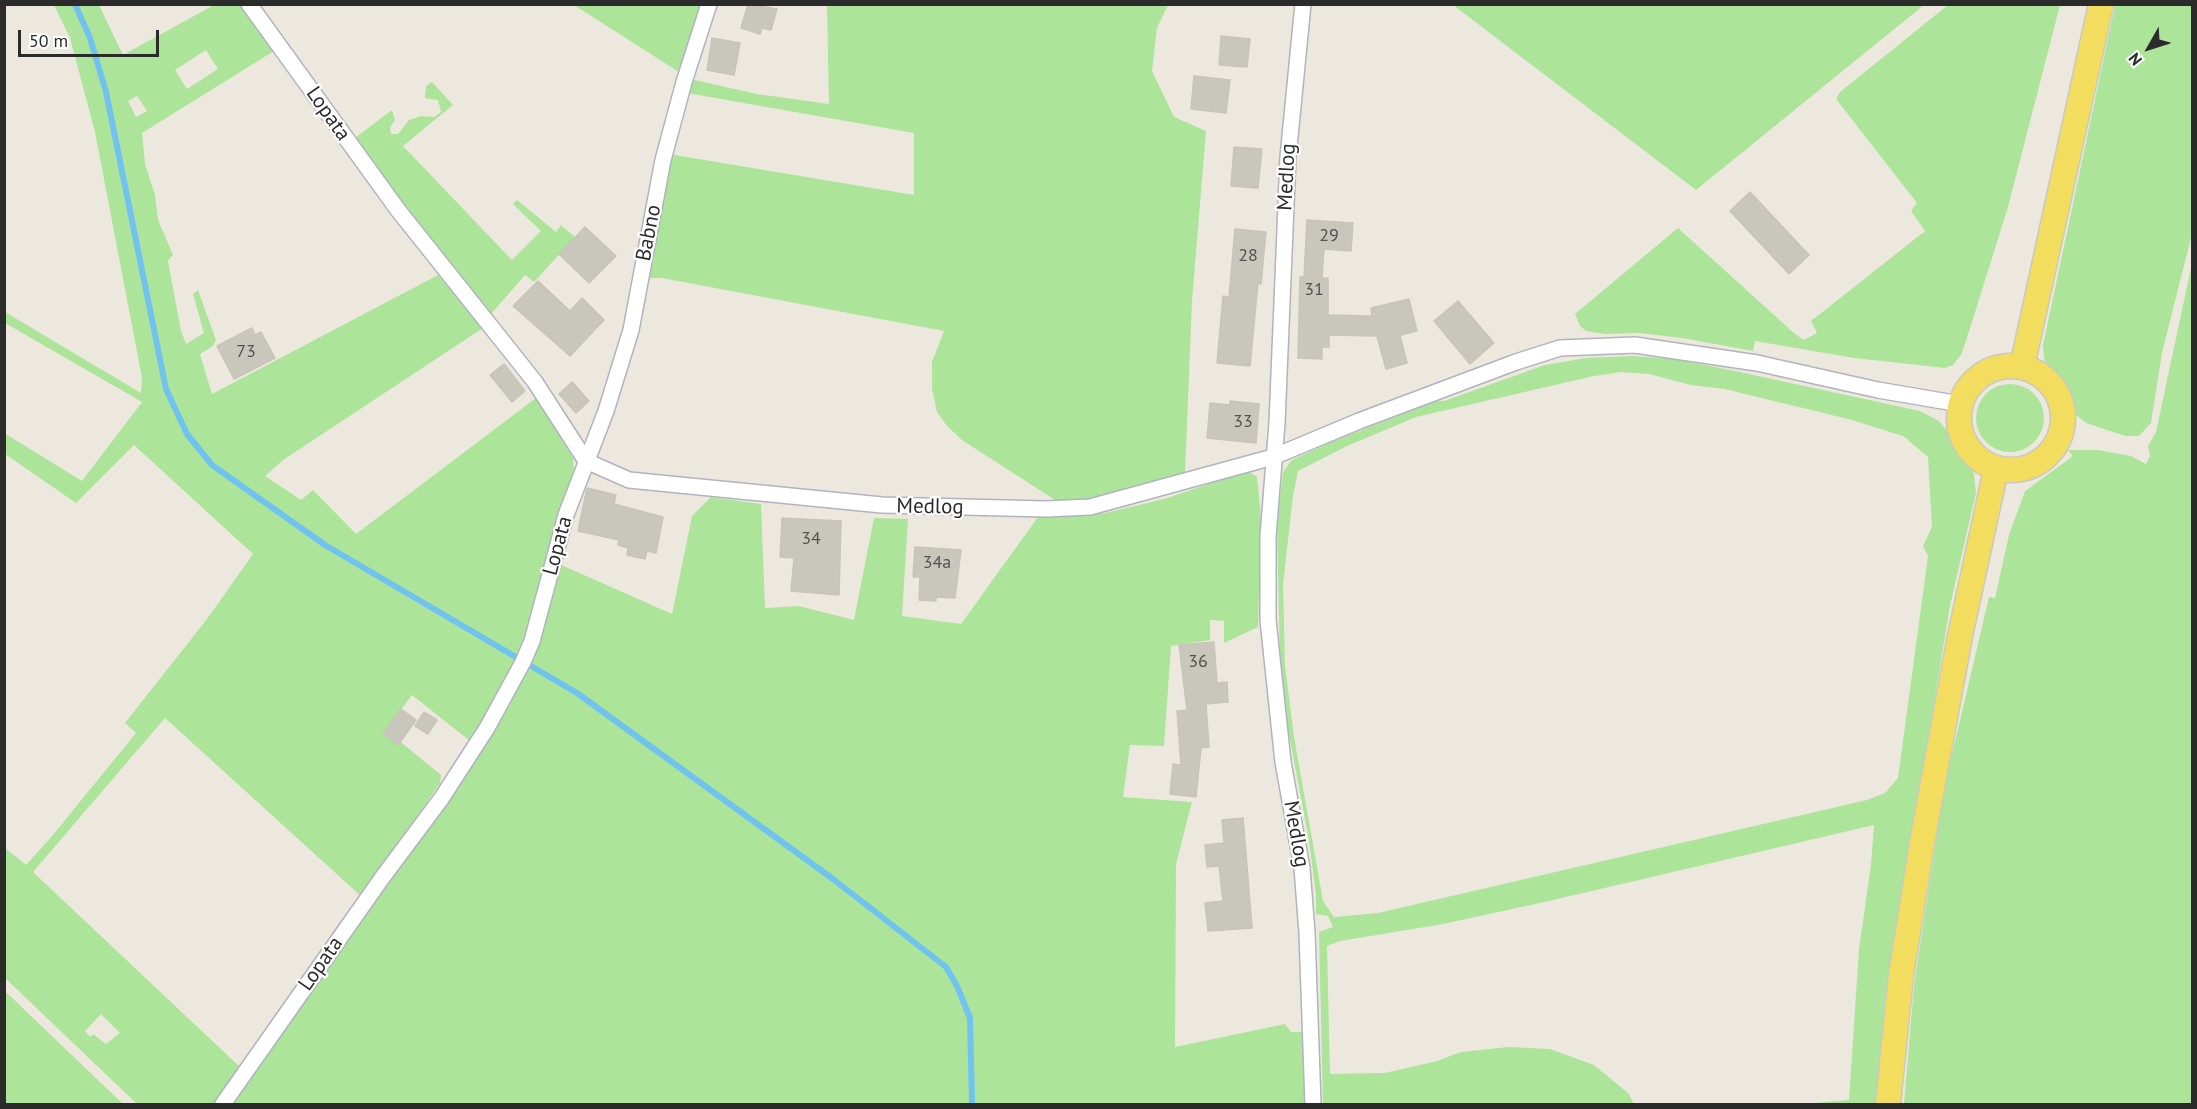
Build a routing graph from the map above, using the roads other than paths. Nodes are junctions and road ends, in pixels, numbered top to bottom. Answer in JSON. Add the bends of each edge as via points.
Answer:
{"nodes":[{"id":1,"x":249,"y":4,"type":"edge"},
{"id":2,"x":709,"y":4,"type":"edge"},
{"id":3,"x":1304,"y":4,"type":"edge"},
{"id":4,"x":2101,"y":4,"type":"edge"},
{"id":5,"x":2022,"y":367,"type":"junction"},
{"id":6,"x":1960,"y":404,"type":"junction"},
{"id":7,"x":1273,"y":458,"type":"junction"},
{"id":8,"x":586,"y":461,"type":"junction"},
{"id":9,"x":1996,"y":469,"type":"junction"},
{"id":10,"x":223,"y":1104,"type":"edge"},
{"id":11,"x":1313,"y":1104,"type":"edge"},
{"id":12,"x":1888,"y":1104,"type":"edge"}],
"edges":[{"from":1,"to":8,"type":"street","name":"Lopata","via":[[398,210],[535,382]]},
{"from":2,"to":8,"type":"street","name":"Babno","via":[[663,160],[631,330]]},
{"from":3,"to":7,"type":"street","name":"Medlog","via":[[1288,157]]},
{"from":4,"to":5,"type":"main road"},
{"from":5,"to":6,"type":"main road","via":[[2004,366],[1987,371],[1974,381]]},
{"from":5,"to":9,"type":"main road","via":[[2041,375],[2062,405],[2064,419],[2059,440],[2044,459],[2030,467],[2014,471]]},
{"from":6,"to":7,"type":"street","via":[[1757,363],[1646,346],[1560,348],[1359,421]]},
{"from":6,"to":9,"type":"main road","via":[[1959,426],[1966,446],[1979,460]]},
{"from":7,"to":8,"type":"street","name":"Medlog","via":[[1090,507],[1046,509],[882,505],[700,488],[629,480]]},
{"from":7,"to":11,"type":"street","name":"Medlog","via":[[1268,620],[1283,762],[1302,868]]},
{"from":8,"to":10,"type":"street","name":"Lopata","via":[[566,515],[532,641],[513,683],[441,799]]},
{"from":9,"to":12,"type":"main road","via":[[1923,837],[1901,975]]}]}
